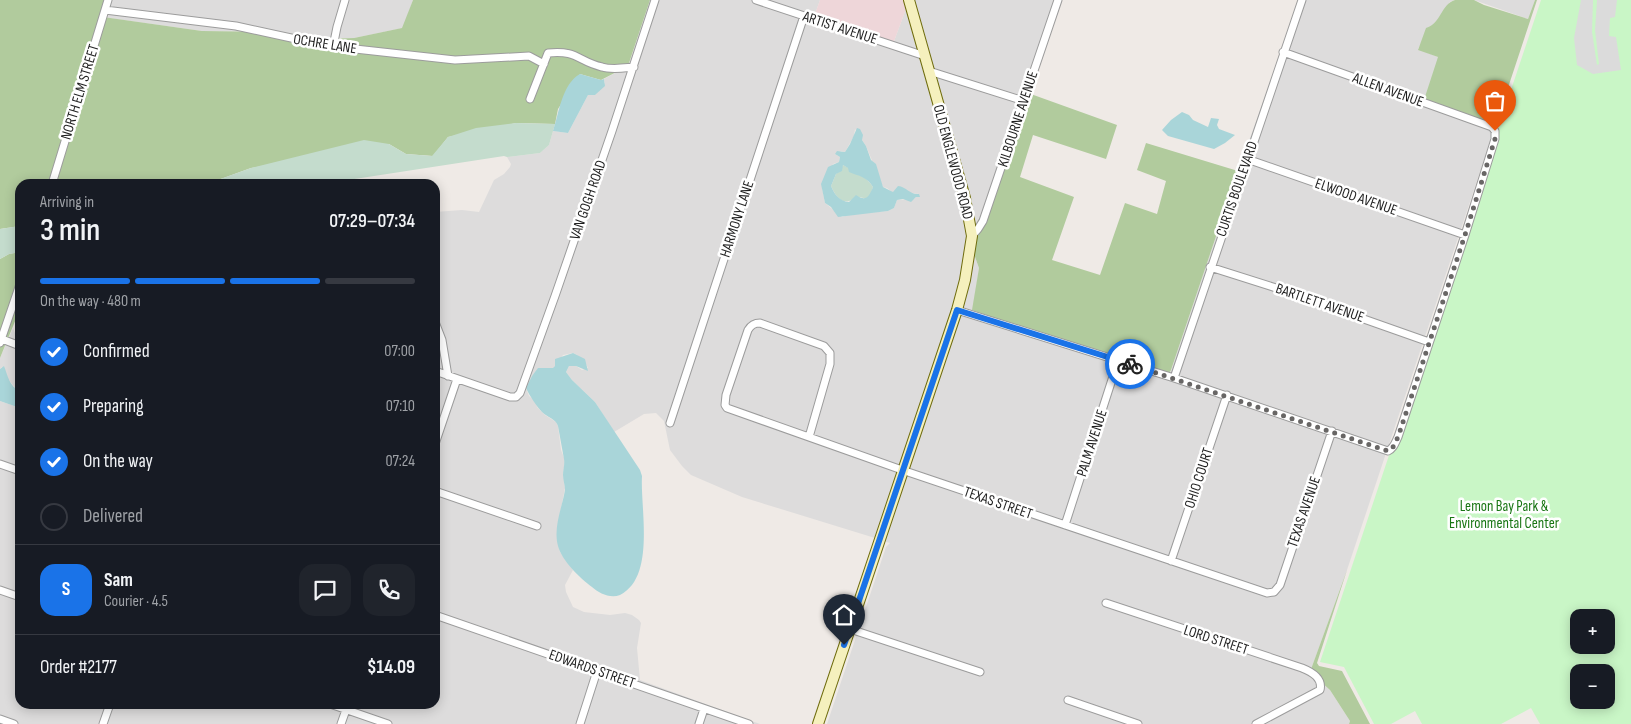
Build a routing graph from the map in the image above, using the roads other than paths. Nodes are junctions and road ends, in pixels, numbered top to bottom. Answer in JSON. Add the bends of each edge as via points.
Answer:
{"nodes":[{"id":1,"x":108,"y":0,"type":"edge"},
{"id":2,"x":345,"y":0,"type":"edge"},
{"id":3,"x":655,"y":0,"type":"edge"},
{"id":4,"x":756,"y":0,"type":"edge"},
{"id":5,"x":909,"y":0,"type":"edge"},
{"id":6,"x":1058,"y":0,"type":"edge"},
{"id":7,"x":1302,"y":0,"type":"edge"},
{"id":8,"x":105,"y":10,"type":"junction"},
{"id":9,"x":804,"y":16,"type":"junction"},
{"id":10,"x":333,"y":47,"type":"junction"},
{"id":11,"x":1283,"y":52,"type":"junction"},
{"id":12,"x":925,"y":56,"type":"junction"},
{"id":13,"x":544,"y":64,"type":"junction"},
{"id":14,"x":634,"y":67,"type":"junction"},
{"id":15,"x":929,"y":72,"type":"junction"},
{"id":16,"x":530,"y":99,"type":"dead end"},
{"id":17,"x":1024,"y":101,"type":"junction"},
{"id":18,"x":1247,"y":159,"type":"junction"},
{"id":19,"x":54,"y":179,"type":"edge"},
{"id":20,"x":1465,"y":235,"type":"junction"},
{"id":21,"x":972,"y":236,"type":"junction"},
{"id":22,"x":1210,"y":267,"type":"junction"},
{"id":23,"x":15,"y":299,"type":"edge"},
{"id":24,"x":957,"y":310,"type":"junction"},
{"id":25,"x":440,"y":333,"type":"edge"},
{"id":26,"x":1,"y":341,"type":"edge"},
{"id":27,"x":1429,"y":342,"type":"junction"},
{"id":28,"x":15,"y":345,"type":"edge"},
{"id":29,"x":1118,"y":361,"type":"junction"},
{"id":30,"x":440,"y":373,"type":"edge"},
{"id":31,"x":448,"y":376,"type":"junction"},
{"id":32,"x":1174,"y":378,"type":"junction"},
{"id":33,"x":456,"y":379,"type":"junction"},
{"id":34,"x":1226,"y":396,"type":"junction"},
{"id":35,"x":670,"y":423,"type":"dead end"},
{"id":36,"x":440,"y":429,"type":"edge"},
{"id":37,"x":1332,"y":431,"type":"junction"},
{"id":38,"x":810,"y":437,"type":"junction"},
{"id":39,"x":0,"y":464,"type":"edge"},
{"id":40,"x":15,"y":469,"type":"edge"},
{"id":41,"x":902,"y":470,"type":"junction"},
{"id":42,"x":440,"y":493,"type":"edge"},
{"id":43,"x":537,"y":526,"type":"dead end"},
{"id":44,"x":1065,"y":526,"type":"junction"},
{"id":45,"x":1171,"y":561,"type":"junction"},
{"id":46,"x":0,"y":590,"type":"edge"},
{"id":47,"x":1274,"y":592,"type":"joint"},
{"id":48,"x":15,"y":595,"type":"edge"},
{"id":49,"x":1106,"y":603,"type":"dead end"},
{"id":50,"x":440,"y":617,"type":"edge"},
{"id":51,"x":850,"y":629,"type":"junction"},
{"id":52,"x":597,"y":671,"type":"junction"},
{"id":53,"x":980,"y":672,"type":"dead end"},
{"id":54,"x":1068,"y":700,"type":"dead end"},
{"id":55,"x":108,"y":709,"type":"edge"},
{"id":56,"x":346,"y":709,"type":"edge"},
{"id":57,"x":352,"y":709,"type":"edge"},
{"id":58,"x":704,"y":709,"type":"junction"},
{"id":59,"x":0,"y":719,"type":"edge"},
{"id":60,"x":14,"y":724,"type":"edge"},
{"id":61,"x":103,"y":724,"type":"edge"},
{"id":62,"x":341,"y":724,"type":"edge"},
{"id":63,"x":388,"y":724,"type":"edge"},
{"id":64,"x":580,"y":724,"type":"edge"},
{"id":65,"x":699,"y":724,"type":"edge"},
{"id":66,"x":749,"y":724,"type":"edge"},
{"id":67,"x":818,"y":724,"type":"edge"},
{"id":68,"x":1138,"y":724,"type":"edge"},
{"id":69,"x":1256,"y":724,"type":"edge"}],
"edges":[{"from":1,"to":8,"type":"street","name":"NORTH ELM STREET"},
{"from":2,"to":10,"type":"street"},
{"from":3,"to":14,"type":"street","name":"VAN GOGH ROAD"},
{"from":4,"to":9,"type":"street","name":"ARTIST AVENUE"},
{"from":5,"to":12,"type":"street","name":"OLD ENGLEWOOD ROAD"},
{"from":6,"to":17,"type":"street","name":"KILBOURNE AVENUE"},
{"from":7,"to":11,"type":"street","name":"CURTIS BOULEVARD"},
{"from":8,"to":10,"type":"street","name":"OCHRE LANE","via":[[236,26]]},
{"from":8,"to":19,"type":"street","name":"NORTH ELM STREET"},
{"from":9,"to":12,"type":"street","name":"ARTIST AVENUE"},
{"from":9,"to":35,"type":"street","name":"HARMONY LANE"},
{"from":10,"to":13,"type":"street","name":"OCHRE LANE","via":[[455,60],[529,56]]},
{"from":11,"to":18,"type":"street","name":"CURTIS BOULEVARD"},
{"from":11,"to":20,"type":"street","name":"ALLEN AVENUE","via":[[1495,131]]},
{"from":12,"to":15,"type":"street","name":"OLD ENGLEWOOD ROAD"},
{"from":13,"to":14,"type":"street","via":[[548,53],[563,52],[603,67]]},
{"from":13,"to":16,"type":"street"},
{"from":14,"to":33,"type":"street","name":"VAN GOGH ROAD","via":[[522,388],[516,397],[510,397]]},
{"from":15,"to":17,"type":"street"},
{"from":15,"to":21,"type":"street","name":"OLD ENGLEWOOD ROAD","via":[[965,198]]},
{"from":17,"to":21,"type":"street","name":"KILBOURNE AVENUE","via":[[982,221]]},
{"from":18,"to":20,"type":"street","name":"ELWOOD AVENUE"},
{"from":18,"to":22,"type":"street","name":"CURTIS BOULEVARD"},
{"from":20,"to":27,"type":"street"},
{"from":21,"to":24,"type":"street","name":"OLD ENGLEWOOD ROAD"},
{"from":22,"to":27,"type":"street","name":"BARTLETT AVENUE"},
{"from":22,"to":32,"type":"street","name":"CURTIS BOULEVARD"},
{"from":23,"to":26,"type":"street"},
{"from":24,"to":29,"type":"street"},
{"from":24,"to":41,"type":"street","name":"OLD ENGLEWOOD ROAD"},
{"from":25,"to":31,"type":"street"},
{"from":26,"to":28,"type":"street"},
{"from":27,"to":37,"type":"street","via":[[1394,446],[1388,451]]},
{"from":29,"to":32,"type":"street"},
{"from":29,"to":44,"type":"street","name":"PALM AVENUE"},
{"from":30,"to":31,"type":"street"},
{"from":31,"to":33,"type":"street"},
{"from":32,"to":34,"type":"street"},
{"from":33,"to":36,"type":"street"},
{"from":34,"to":37,"type":"street"},
{"from":34,"to":45,"type":"street","name":"OHIO COURT"},
{"from":37,"to":47,"type":"street","name":"TEXAS AVENUE","via":[[1280,584]]},
{"from":38,"to":38,"type":"street","name":"TEXAS STREET","via":[[830,364],[830,352],[824,346],[755,323],[748,330],[725,405]]},
{"from":38,"to":41,"type":"street","name":"TEXAS STREET"},
{"from":39,"to":40,"type":"street"},
{"from":41,"to":44,"type":"street","name":"TEXAS STREET"},
{"from":41,"to":51,"type":"street","name":"OLD ENGLEWOOD ROAD"},
{"from":42,"to":43,"type":"street"},
{"from":44,"to":45,"type":"street","name":"TEXAS STREET"},
{"from":45,"to":47,"type":"street","name":"TEXAS STREET","via":[[1267,593]]},
{"from":46,"to":48,"type":"street"},
{"from":49,"to":69,"type":"street","name":"LORD STREET","via":[[1302,668],[1315,675],[1321,683],[1317,693]]},
{"from":50,"to":52,"type":"street","name":"EDWARDS STREET"},
{"from":51,"to":53,"type":"street"},
{"from":51,"to":67,"type":"street","name":"OLD ENGLEWOOD ROAD"},
{"from":52,"to":58,"type":"street","name":"EDWARDS STREET"},
{"from":52,"to":64,"type":"street"},
{"from":54,"to":68,"type":"street"},
{"from":55,"to":61,"type":"street"},
{"from":56,"to":62,"type":"street"},
{"from":57,"to":63,"type":"street"},
{"from":58,"to":65,"type":"street"},
{"from":58,"to":66,"type":"street","name":"EDWARDS STREET"},
{"from":59,"to":60,"type":"street"}]}
